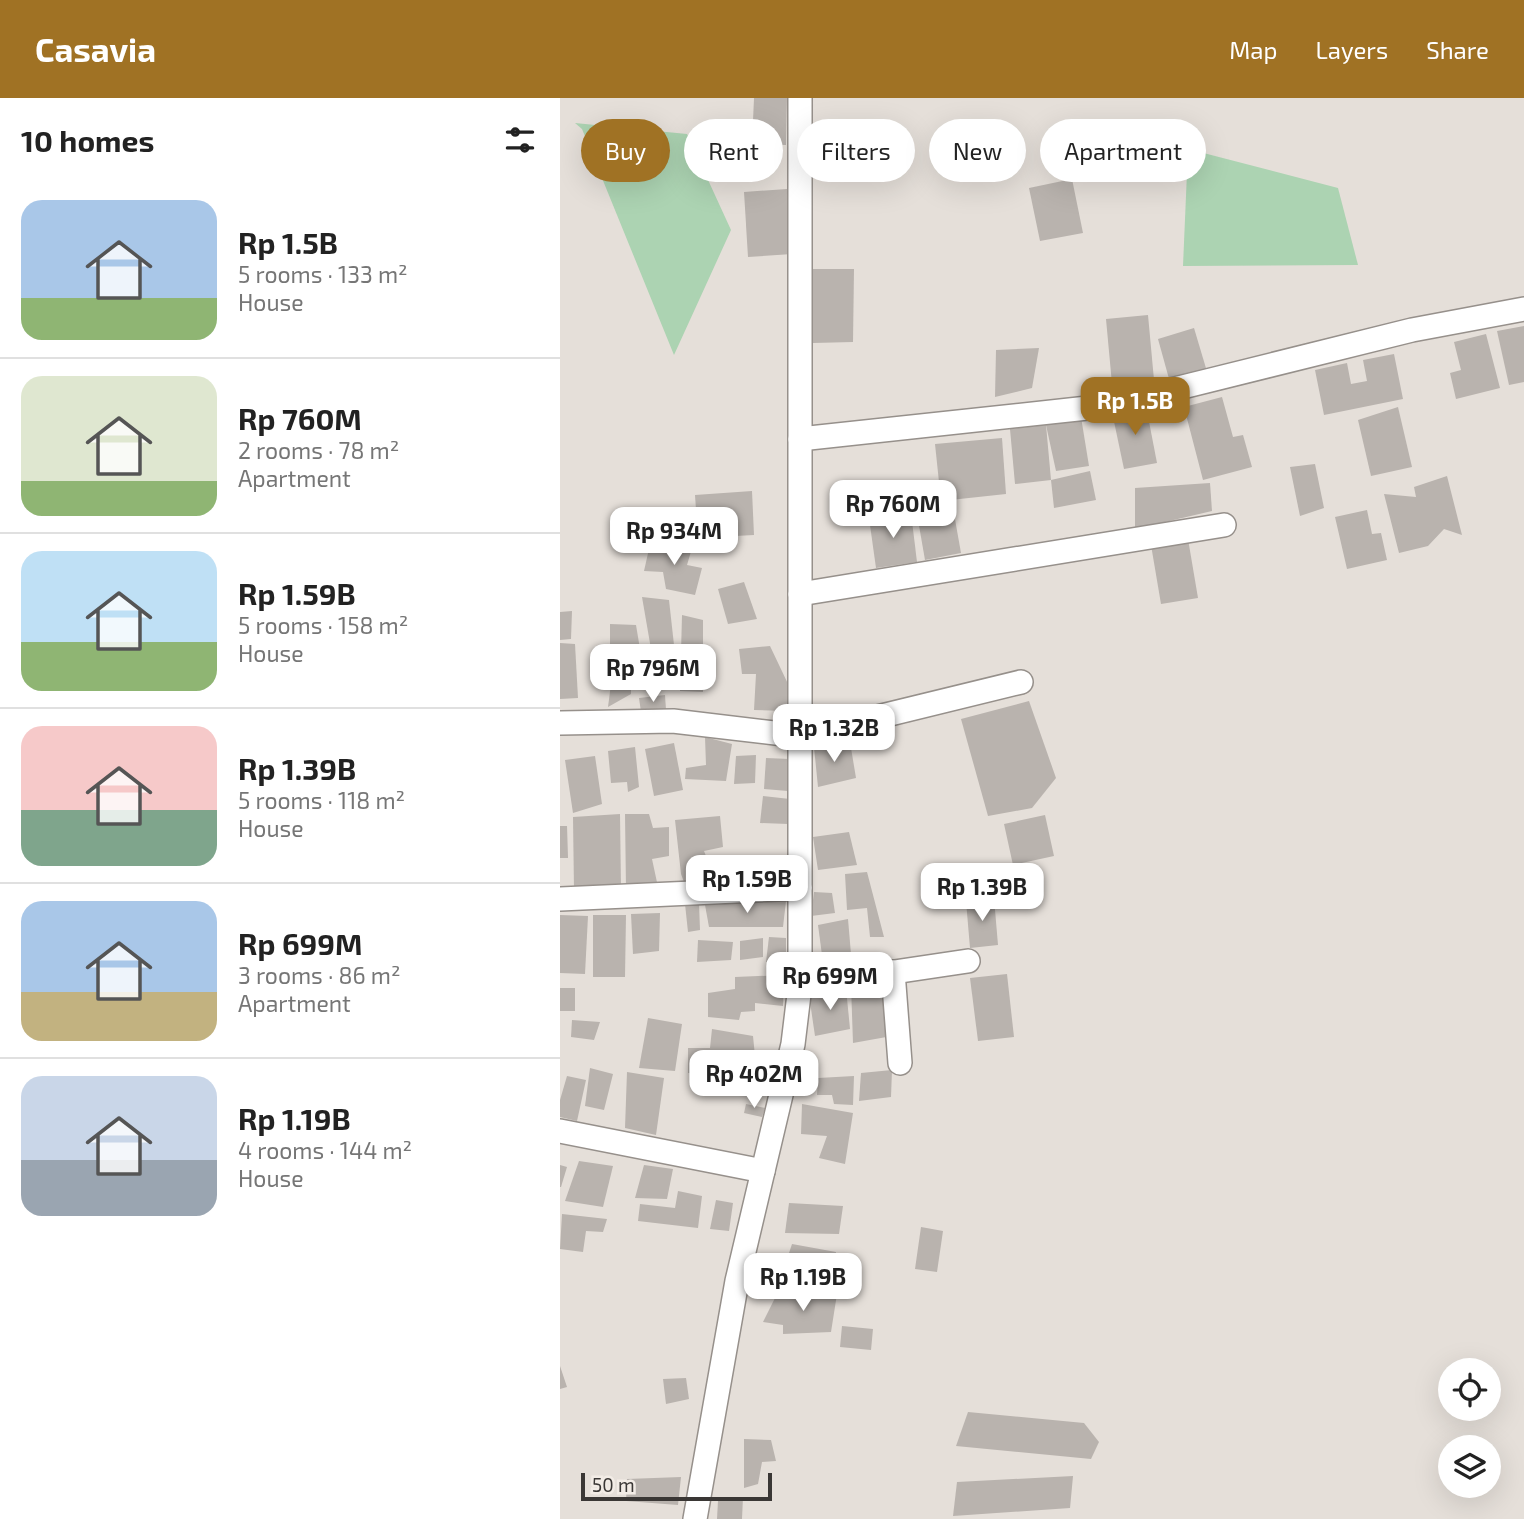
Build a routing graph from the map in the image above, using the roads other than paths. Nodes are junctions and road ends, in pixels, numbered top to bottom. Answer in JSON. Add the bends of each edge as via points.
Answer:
{"nodes":[{"id":1,"x":800,"y":98,"type":"edge"},
{"id":2,"x":1524,"y":310,"type":"edge"},
{"id":3,"x":800,"y":439,"type":"junction"},
{"id":4,"x":1224,"y":525,"type":"dead end"},
{"id":5,"x":800,"y":594,"type":"junction"},
{"id":6,"x":1021,"y":682,"type":"dead end"},
{"id":7,"x":560,"y":723,"type":"edge"},
{"id":8,"x":800,"y":736,"type":"junction"},
{"id":9,"x":800,"y":888,"type":"junction"},
{"id":10,"x":560,"y":899,"type":"edge"},
{"id":11,"x":968,"y":961,"type":"dead end"},
{"id":12,"x":893,"y":972,"type":"junction"},
{"id":13,"x":800,"y":986,"type":"junction"},
{"id":14,"x":900,"y":1063,"type":"dead end"},
{"id":15,"x":560,"y":1130,"type":"edge"},
{"id":16,"x":763,"y":1171,"type":"junction"},
{"id":17,"x":695,"y":1519,"type":"edge"}],
"edges":[{"from":1,"to":3,"type":"street"},
{"from":2,"to":3,"type":"street","via":[[1412,330],[1106,406]]},
{"from":3,"to":5,"type":"street"},
{"from":4,"to":5,"type":"street"},
{"from":5,"to":8,"type":"street"},
{"from":6,"to":8,"type":"street"},
{"from":7,"to":8,"type":"street","via":[[673,721]]},
{"from":8,"to":9,"type":"street"},
{"from":9,"to":10,"type":"street"},
{"from":9,"to":13,"type":"street"},
{"from":11,"to":12,"type":"street"},
{"from":12,"to":13,"type":"street"},
{"from":12,"to":14,"type":"street"},
{"from":13,"to":16,"type":"street","via":[[793,1044]]},
{"from":15,"to":16,"type":"street"},
{"from":16,"to":17,"type":"street","via":[[737,1281]]}]}
